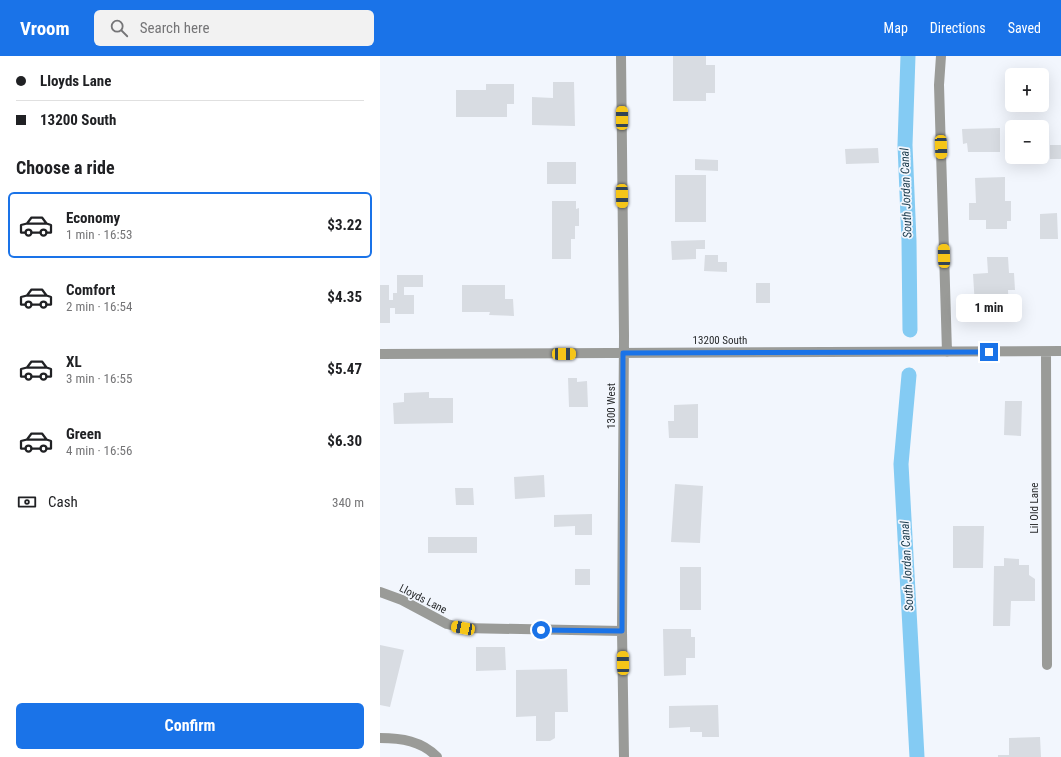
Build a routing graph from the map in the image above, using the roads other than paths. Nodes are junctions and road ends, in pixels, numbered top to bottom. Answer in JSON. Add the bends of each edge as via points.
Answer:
{"nodes":[{"id":1,"x":621,"y":56,"type":"edge"},
{"id":2,"x":941,"y":56,"type":"edge"},
{"id":3,"x":947,"y":352,"type":"junction"},
{"id":4,"x":1046,"y":352,"type":"junction"},
{"id":5,"x":1061,"y":352,"type":"edge"},
{"id":6,"x":623,"y":353,"type":"junction"},
{"id":7,"x":380,"y":354,"type":"edge"},
{"id":8,"x":380,"y":592,"type":"edge"},
{"id":9,"x":622,"y":631,"type":"junction"},
{"id":10,"x":1047,"y":665,"type":"dead end"},
{"id":11,"x":380,"y":738,"type":"edge"},
{"id":12,"x":437,"y":757,"type":"edge"},
{"id":13,"x":624,"y":757,"type":"edge"}],
"edges":[{"from":1,"to":6,"type":"street","name":"1300 West"},
{"from":2,"to":3,"type":"street","via":[[939,85]]},
{"from":3,"to":4,"type":"street","name":"13200 South"},
{"from":3,"to":6,"type":"street","name":"13200 South"},
{"from":4,"to":5,"type":"street","name":"13200 South"},
{"from":4,"to":10,"type":"street","name":"Lil Old Lane"},
{"from":6,"to":7,"type":"street","name":"13200 South"},
{"from":6,"to":9,"type":"street","name":"1300 West"},
{"from":8,"to":9,"type":"street","name":"Lloyds Lane","via":[[402,600],[446,624],[463,628]]},
{"from":9,"to":13,"type":"street","name":"1300 West"},
{"from":11,"to":12,"type":"street","via":[[408,740],[423,746]]}]}
